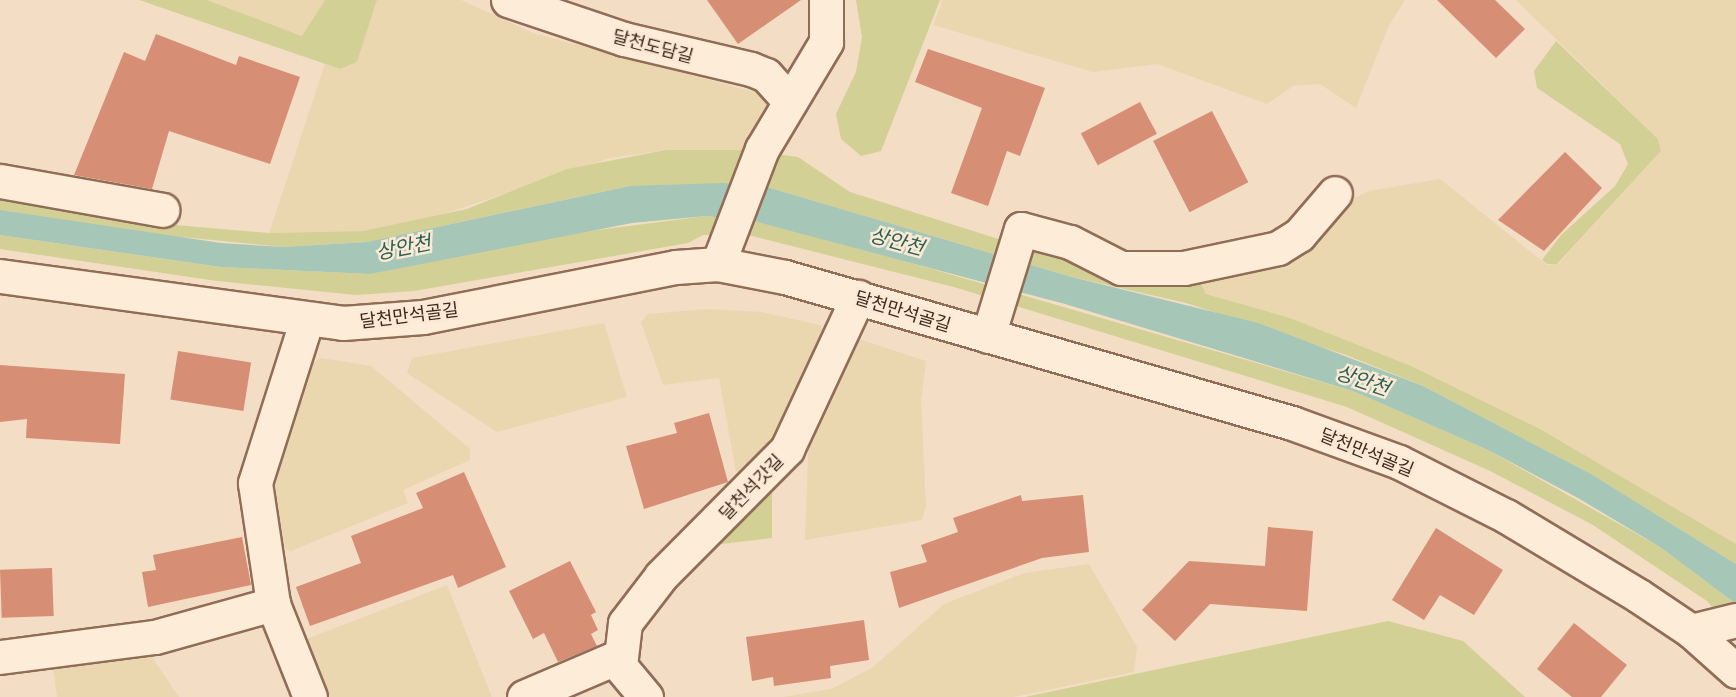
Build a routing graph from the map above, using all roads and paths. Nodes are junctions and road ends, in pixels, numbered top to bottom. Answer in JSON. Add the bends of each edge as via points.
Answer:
{"nodes":[{"id":1,"x":508,"y":0,"type":"edge"},
{"id":2,"x":826,"y":0,"type":"edge"},
{"id":3,"x":790,"y":102,"type":"junction"},
{"id":4,"x":0,"y":181,"type":"edge"},
{"id":5,"x":1335,"y":193,"type":"dead end"},
{"id":6,"x":162,"y":210,"type":"dead end"},
{"id":7,"x":722,"y":253,"type":"junction"},
{"id":8,"x":0,"y":276,"type":"edge"},
{"id":9,"x":858,"y":297,"type":"junction"},
{"id":10,"x":306,"y":322,"type":"junction"},
{"id":11,"x":988,"y":336,"type":"junction"},
{"id":12,"x":273,"y":604,"type":"junction"},
{"id":13,"x":1715,"y":624,"type":"edge"},
{"id":14,"x":0,"y":657,"type":"edge"},
{"id":15,"x":618,"y":657,"type":"junction"},
{"id":16,"x":1736,"y":671,"type":"edge"},
{"id":17,"x":310,"y":697,"type":"edge"},
{"id":18,"x":524,"y":697,"type":"edge"},
{"id":19,"x":646,"y":697,"type":"edge"}],
"edges":[{"from":1,"to":3,"type":"street","name":"달천도담길","via":[[624,39],[751,69],[766,75]]},
{"from":2,"to":3,"type":"street","via":[[826,42]]},
{"from":3,"to":7,"type":"street","via":[[762,149]]},
{"from":4,"to":6,"type":"street"},
{"from":5,"to":11,"type":"street","via":[[1299,235],[1235,260],[1148,270],[1121,268],[1070,242],[1021,229]]},
{"from":7,"to":9,"type":"street","name":"달천만석골길"},
{"from":7,"to":10,"type":"street","name":"달천만석골길","via":[[676,267],[423,317]]},
{"from":8,"to":10,"type":"street","name":"달천만석골길"},
{"from":9,"to":11,"type":"street","name":"달천만석골길"},
{"from":9,"to":15,"type":"street","name":"달천석갓길","via":[[787,449],[654,584],[625,623]]},
{"from":10,"to":12,"type":"street","via":[[255,483]]},
{"from":11,"to":13,"type":"street","name":"달천만석골길","via":[[1292,423],[1399,462]]},
{"from":12,"to":14,"type":"street","via":[[155,637]]},
{"from":12,"to":17,"type":"street"},
{"from":13,"to":16,"type":"street","name":"달천만석골길"},
{"from":15,"to":18,"type":"street"},
{"from":15,"to":19,"type":"street","via":[[626,678]]}]}
